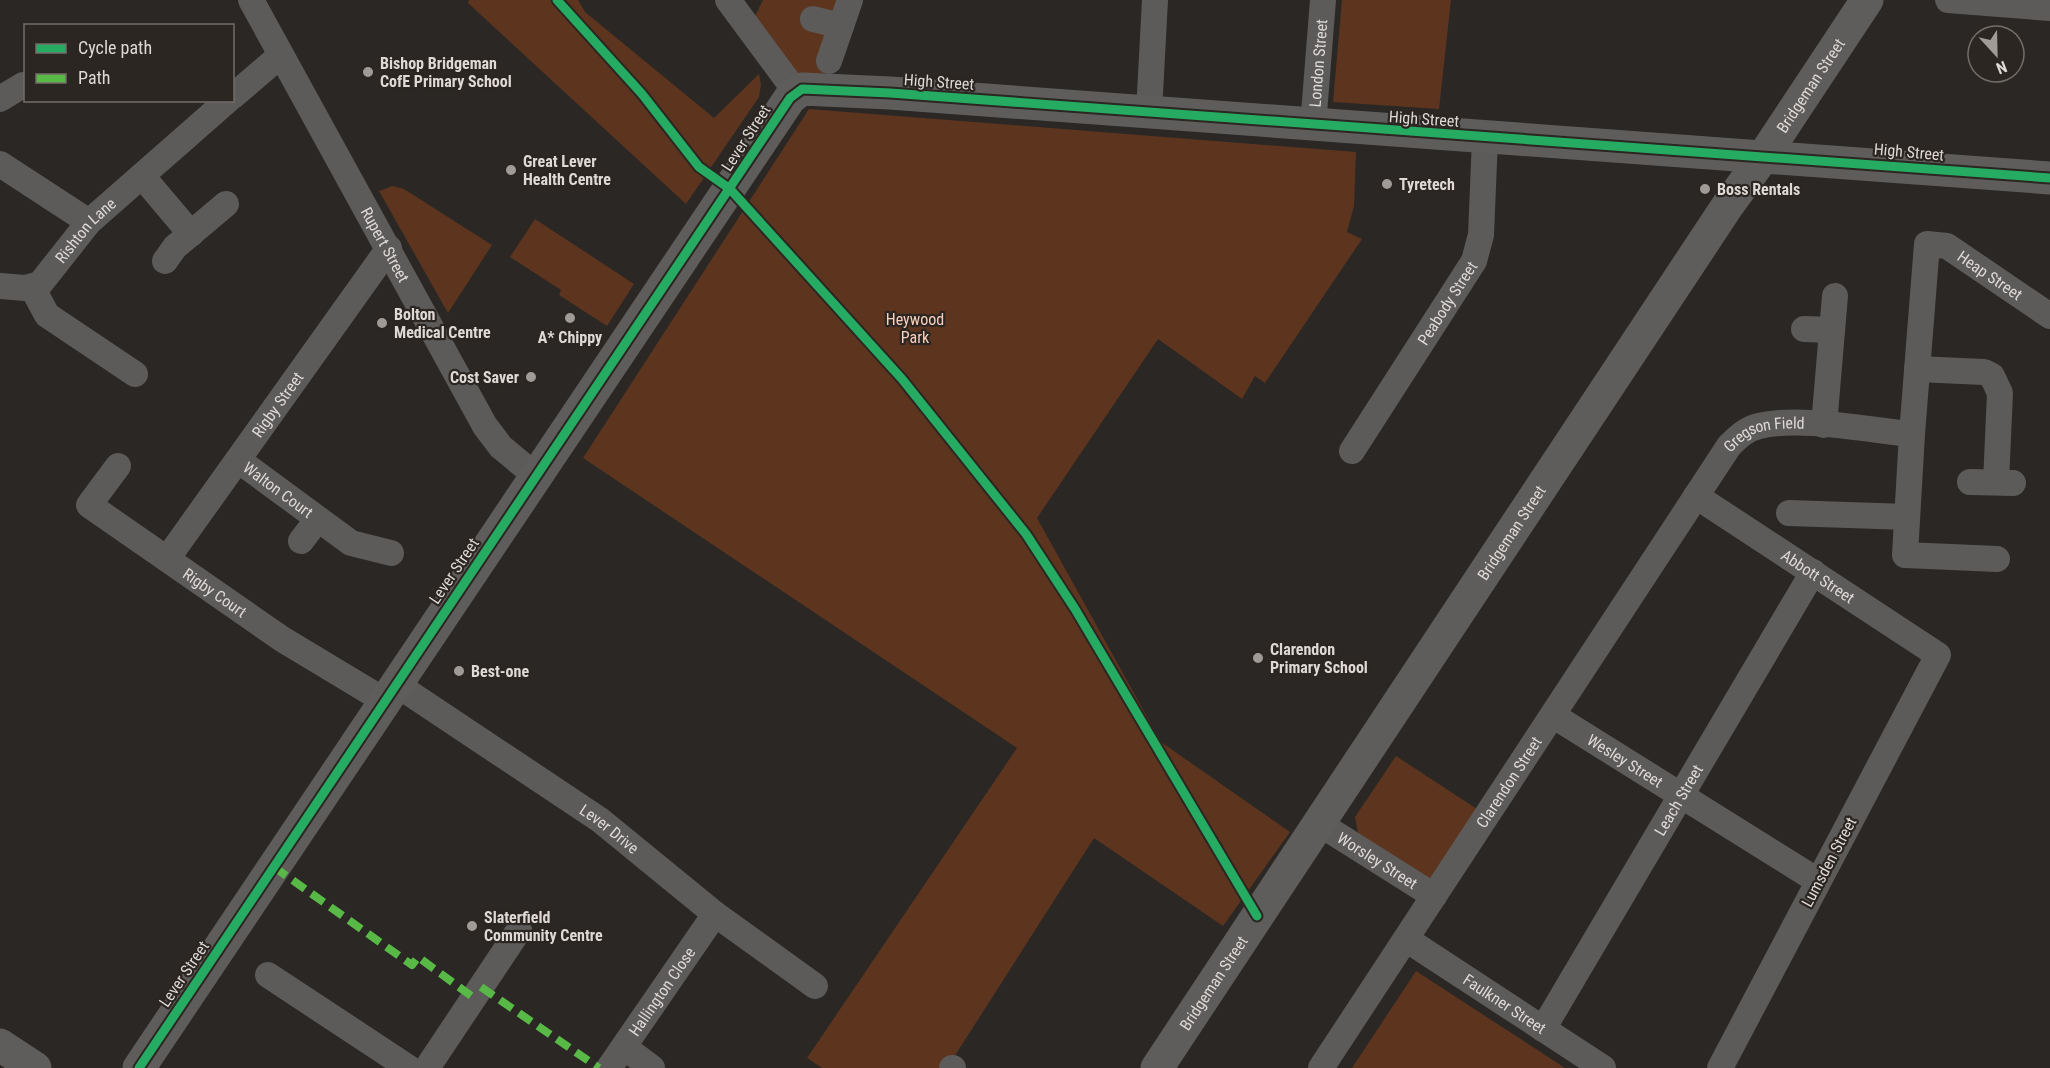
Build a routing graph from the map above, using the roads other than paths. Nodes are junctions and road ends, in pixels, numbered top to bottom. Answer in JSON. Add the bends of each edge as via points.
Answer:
{"nodes":[{"id":1,"x":251,"y":0,"type":"edge"},
{"id":2,"x":728,"y":0,"type":"edge"},
{"id":3,"x":850,"y":0,"type":"edge"},
{"id":4,"x":1155,"y":0,"type":"edge"},
{"id":5,"x":1323,"y":0,"type":"edge"},
{"id":6,"x":1867,"y":0,"type":"edge"},
{"id":7,"x":1948,"y":0,"type":"edge"},
{"id":8,"x":2050,"y":8,"type":"edge"},
{"id":9,"x":813,"y":19,"type":"dead end"},
{"id":10,"x":841,"y":26,"type":"junction"},
{"id":11,"x":281,"y":55,"type":"junction"},
{"id":12,"x":830,"y":61,"type":"dead end"},
{"id":13,"x":23,"y":85,"type":"dead end"},
{"id":14,"x":796,"y":92,"type":"junction"},
{"id":15,"x":234,"y":95,"type":"edge"},
{"id":16,"x":0,"y":99,"type":"edge"},
{"id":17,"x":226,"y":102,"type":"edge"},
{"id":18,"x":1149,"y":112,"type":"junction"},
{"id":19,"x":1313,"y":126,"type":"junction"},
{"id":20,"x":1485,"y":138,"type":"junction"},
{"id":21,"x":1763,"y":158,"type":"junction"},
{"id":22,"x":0,"y":164,"type":"edge"},
{"id":23,"x":142,"y":176,"type":"junction"},
{"id":24,"x":2050,"y":178,"type":"edge"},
{"id":25,"x":226,"y":204,"type":"dead end"},
{"id":26,"x":89,"y":222,"type":"junction"},
{"id":27,"x":191,"y":234,"type":"junction"},
{"id":28,"x":389,"y":248,"type":"junction"},
{"id":29,"x":165,"y":261,"type":"dead end"},
{"id":30,"x":0,"y":286,"type":"edge"},
{"id":31,"x":32,"y":287,"type":"junction"},
{"id":32,"x":1835,"y":296,"type":"dead end"},
{"id":33,"x":2050,"y":316,"type":"edge"},
{"id":34,"x":1804,"y":329,"type":"dead end"},
{"id":35,"x":1832,"y":330,"type":"junction"},
{"id":36,"x":1917,"y":369,"type":"junction"},
{"id":37,"x":135,"y":374,"type":"dead end"},
{"id":38,"x":1824,"y":425,"type":"junction"},
{"id":39,"x":1912,"y":434,"type":"junction"},
{"id":40,"x":1352,"y":451,"type":"dead end"},
{"id":41,"x":238,"y":460,"type":"junction"},
{"id":42,"x":118,"y":466,"type":"dead end"},
{"id":43,"x":536,"y":476,"type":"junction"},
{"id":44,"x":1970,"y":482,"type":"dead end"},
{"id":45,"x":1696,"y":496,"type":"junction"},
{"id":46,"x":1907,"y":517,"type":"junction"},
{"id":47,"x":318,"y":519,"type":"junction"},
{"id":48,"x":1802,"y":520,"type":"dead end"},
{"id":49,"x":301,"y":541,"type":"dead end"},
{"id":50,"x":391,"y":553,"type":"dead end"},
{"id":51,"x":167,"y":559,"type":"junction"},
{"id":52,"x":1997,"y":559,"type":"dead end"},
{"id":53,"x":1814,"y":572,"type":"junction"},
{"id":54,"x":1938,"y":655,"type":"joint"},
{"id":55,"x":391,"y":692,"type":"junction"},
{"id":56,"x":1554,"y":716,"type":"junction"},
{"id":57,"x":1681,"y":795,"type":"junction"},
{"id":58,"x":1320,"y":824,"type":"junction"},
{"id":59,"x":1818,"y":881,"type":"junction"},
{"id":60,"x":1434,"y":896,"type":"junction"},
{"id":61,"x":715,"y":914,"type":"junction"},
{"id":62,"x":519,"y":930,"type":"dead end"},
{"id":63,"x":1406,"y":939,"type":"junction"},
{"id":64,"x":267,"y":975,"type":"dead end"},
{"id":65,"x":815,"y":986,"type":"dead end"},
{"id":66,"x":1543,"y":1029,"type":"junction"},
{"id":67,"x":0,"y":1045,"type":"edge"},
{"id":68,"x":616,"y":1058,"type":"edge"},
{"id":69,"x":35,"y":1068,"type":"edge"},
{"id":70,"x":139,"y":1068,"type":"edge"},
{"id":71,"x":409,"y":1068,"type":"edge"},
{"id":72,"x":427,"y":1068,"type":"edge"},
{"id":73,"x":652,"y":1068,"type":"edge"},
{"id":74,"x":1157,"y":1068,"type":"edge"},
{"id":75,"x":1321,"y":1068,"type":"edge"},
{"id":76,"x":1604,"y":1068,"type":"edge"},
{"id":77,"x":1720,"y":1068,"type":"edge"}],
"edges":[{"from":1,"to":11,"type":"street","name":"Rupert Street"},
{"from":2,"to":14,"type":"street"},
{"from":3,"to":10,"type":"street"},
{"from":4,"to":18,"type":"street"},
{"from":5,"to":19,"type":"street","name":"London Street"},
{"from":6,"to":21,"type":"street","name":"Bridgeman Street"},
{"from":7,"to":8,"type":"street"},
{"from":9,"to":10,"type":"street"},
{"from":10,"to":12,"type":"street"},
{"from":11,"to":15,"type":"street"},
{"from":11,"to":28,"type":"street","name":"Rupert Street"},
{"from":13,"to":16,"type":"street"},
{"from":14,"to":18,"type":"street","name":"High Street","via":[[820,88]]},
{"from":14,"to":43,"type":"street","name":"Lever Street"},
{"from":17,"to":23,"type":"street","name":"Rishton Lane"},
{"from":18,"to":19,"type":"street","name":"High Street"},
{"from":19,"to":20,"type":"street","name":"High Street"},
{"from":20,"to":21,"type":"street","name":"High Street"},
{"from":20,"to":40,"type":"street","name":"Peabody Street","via":[[1481,235],[1474,261]]},
{"from":21,"to":24,"type":"street","name":"High Street"},
{"from":21,"to":58,"type":"street","name":"Bridgeman Street","via":[[1728,205]]},
{"from":22,"to":26,"type":"street"},
{"from":23,"to":26,"type":"street","name":"Rishton Lane"},
{"from":23,"to":27,"type":"street"},
{"from":25,"to":27,"type":"street"},
{"from":26,"to":31,"type":"street","name":"Rishton Lane","via":[[46,279]]},
{"from":27,"to":29,"type":"street"},
{"from":28,"to":41,"type":"street","name":"Rigby Street"},
{"from":28,"to":43,"type":"street","name":"Rupert Street","via":[[485,426],[501,447]]},
{"from":30,"to":31,"type":"street"},
{"from":31,"to":37,"type":"street","via":[[47,315]]},
{"from":32,"to":35,"type":"street","name":"Gregson Field"},
{"from":33,"to":36,"type":"street","name":"Heap Street","via":[[1947,246],[1927,244]]},
{"from":34,"to":35,"type":"street"},
{"from":35,"to":38,"type":"street","name":"Gregson Field"},
{"from":36,"to":39,"type":"street"},
{"from":36,"to":44,"type":"street","via":[[1984,372],[1992,376],[2000,393],[2005,483]]},
{"from":38,"to":39,"type":"street","name":"Gregson Field"},
{"from":38,"to":45,"type":"street","name":"Gregson Field","via":[[1783,422],[1742,433]]},
{"from":39,"to":46,"type":"street"},
{"from":41,"to":47,"type":"street","name":"Walton Court"},
{"from":41,"to":51,"type":"street","name":"Rigby Street"},
{"from":42,"to":51,"type":"street","name":"Rigby Court","via":[[89,505]]},
{"from":43,"to":55,"type":"street","name":"Lever Street"},
{"from":45,"to":53,"type":"street","name":"Abbott Street"},
{"from":45,"to":56,"type":"street","name":"Clarendon Street"},
{"from":46,"to":48,"type":"street"},
{"from":46,"to":52,"type":"street","via":[[1905,555]]},
{"from":47,"to":49,"type":"street","name":"Walton Court"},
{"from":47,"to":50,"type":"street","name":"Walton Court","via":[[351,543]]},
{"from":51,"to":55,"type":"street","name":"Rigby Court","via":[[282,639]]},
{"from":53,"to":54,"type":"street","name":"Abbott Street"},
{"from":53,"to":57,"type":"street","name":"Leach Street"},
{"from":54,"to":59,"type":"street","name":"Lumsden Street"},
{"from":55,"to":61,"type":"street","name":"Lever Drive","via":[[596,817]]},
{"from":55,"to":70,"type":"street","name":"Lever Street"},
{"from":56,"to":57,"type":"street","name":"Wesley Street"},
{"from":56,"to":60,"type":"street","name":"Clarendon Street"},
{"from":57,"to":59,"type":"street","name":"Wesley Street"},
{"from":57,"to":66,"type":"street","name":"Leach Street"},
{"from":58,"to":60,"type":"street","name":"Worsley Street"},
{"from":58,"to":74,"type":"street","name":"Bridgeman Street"},
{"from":59,"to":77,"type":"street","name":"Lumsden Street"},
{"from":60,"to":63,"type":"street","name":"Clarendon Street"},
{"from":61,"to":65,"type":"street","name":"Lever Drive"},
{"from":61,"to":68,"type":"street","name":"Hallington Close"},
{"from":62,"to":72,"type":"street"},
{"from":63,"to":66,"type":"street","name":"Faulkner Street"},
{"from":63,"to":75,"type":"street","name":"Clarendon Street"},
{"from":64,"to":71,"type":"street"},
{"from":66,"to":76,"type":"street","name":"Faulkner Street"},
{"from":67,"to":69,"type":"street"},
{"from":68,"to":73,"type":"street"}]}
